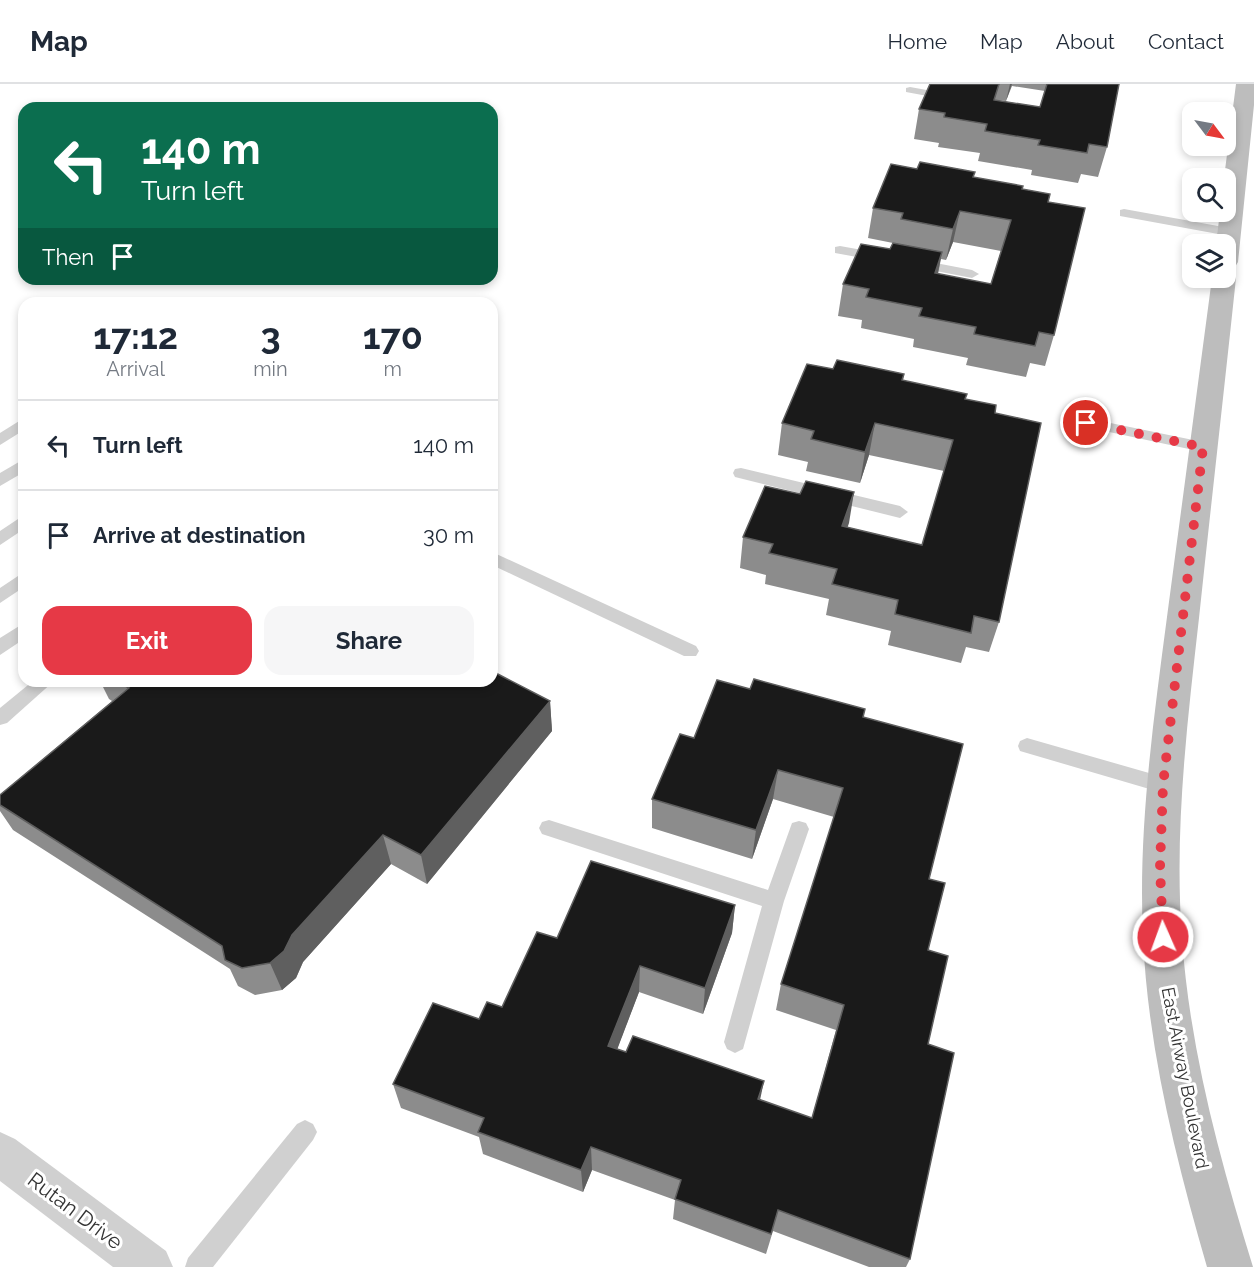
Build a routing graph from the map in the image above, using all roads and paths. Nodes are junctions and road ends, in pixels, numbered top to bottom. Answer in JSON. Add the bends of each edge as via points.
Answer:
{"nodes":[{"id":1,"x":1246,"y":84,"type":"edge"},
{"id":2,"x":910,"y":90,"type":"dead end"},
{"id":3,"x":965,"y":99,"type":"edge"},
{"id":4,"x":1124,"y":213,"type":"dead end"},
{"id":5,"x":1229,"y":232,"type":"joint"},
{"id":6,"x":840,"y":250,"type":"dead end"},
{"id":7,"x":972,"y":274,"type":"dead end"},
{"id":8,"x":1223,"y":288,"type":"edge"},
{"id":9,"x":1086,"y":423,"type":"dead end"},
{"id":10,"x":18,"y":427,"type":"edge"},
{"id":11,"x":0,"y":440,"type":"edge"},
{"id":12,"x":1203,"y":447,"type":"junction"},
{"id":13,"x":18,"y":468,"type":"edge"},
{"id":14,"x":741,"y":473,"type":"dead end"},
{"id":15,"x":0,"y":481,"type":"edge"},
{"id":16,"x":900,"y":512,"type":"dead end"},
{"id":17,"x":18,"y":526,"type":"edge"},
{"id":18,"x":0,"y":539,"type":"edge"},
{"id":19,"x":498,"y":561,"type":"edge"},
{"id":20,"x":18,"y":583,"type":"edge"},
{"id":21,"x":0,"y":597,"type":"edge"},
{"id":22,"x":18,"y":634,"type":"edge"},
{"id":23,"x":0,"y":648,"type":"edge"},
{"id":24,"x":690,"y":651,"type":"dead end"},
{"id":25,"x":38,"y":687,"type":"edge"},
{"id":26,"x":0,"y":718,"type":"edge"},
{"id":27,"x":1027,"y":746,"type":"dead end"},
{"id":28,"x":1163,"y":785,"type":"junction"},
{"id":29,"x":549,"y":828,"type":"dead end"},
{"id":30,"x":799,"y":829,"type":"dead end"},
{"id":31,"x":774,"y":901,"type":"junction"},
{"id":32,"x":735,"y":1042,"type":"dead end"},
{"id":33,"x":305,"y":1132,"type":"dead end"},
{"id":34,"x":0,"y":1154,"type":"edge"},
{"id":35,"x":150,"y":1267,"type":"edge"},
{"id":36,"x":197,"y":1267,"type":"edge"},
{"id":37,"x":1230,"y":1267,"type":"edge"}],
"edges":[{"from":1,"to":5,"type":"main road"},
{"from":2,"to":3,"type":"lane"},
{"from":4,"to":5,"type":"lane"},
{"from":6,"to":7,"type":"lane"},
{"from":8,"to":12,"type":"main road","name":"East Airway Boulevard"},
{"from":9,"to":12,"type":"lane"},
{"from":10,"to":11,"type":"lane"},
{"from":12,"to":28,"type":"main road","name":"East Airway Boulevard"},
{"from":13,"to":15,"type":"lane"},
{"from":14,"to":16,"type":"lane"},
{"from":17,"to":18,"type":"lane"},
{"from":19,"to":24,"type":"lane"},
{"from":20,"to":21,"type":"lane"},
{"from":22,"to":23,"type":"lane"},
{"from":25,"to":26,"type":"lane"},
{"from":27,"to":28,"type":"lane"},
{"from":28,"to":37,"type":"main road","name":"East Airway Boulevard","via":[[1160,867],[1164,960],[1178,1064],[1205,1186]]},
{"from":29,"to":31,"type":"lane"},
{"from":30,"to":31,"type":"lane"},
{"from":31,"to":32,"type":"lane"},
{"from":33,"to":36,"type":"lane"},
{"from":34,"to":35,"type":"street","name":"Rutan Drive"}]}
